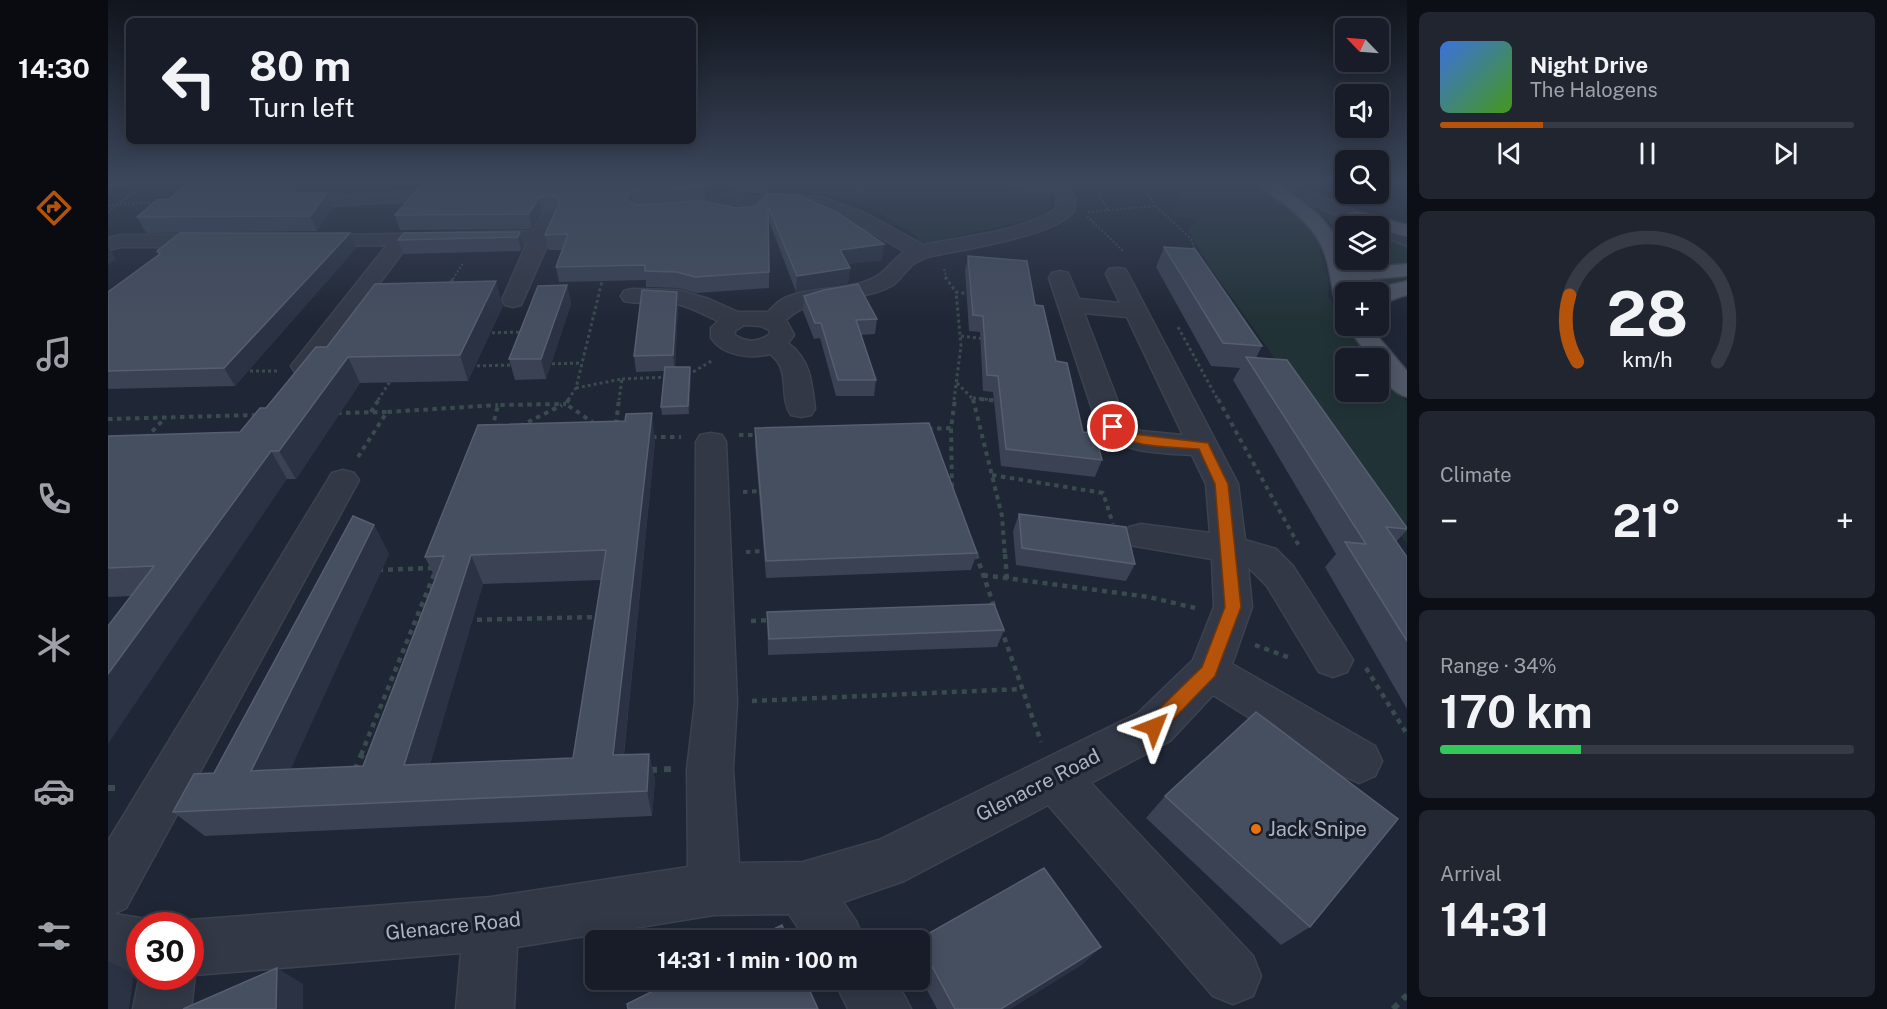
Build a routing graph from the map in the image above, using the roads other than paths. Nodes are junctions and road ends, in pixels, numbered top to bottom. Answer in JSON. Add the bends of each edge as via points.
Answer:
{"nodes":[{"id":1,"x":132,"y":230,"type":"edge"},
{"id":2,"x":380,"y":230,"type":"edge"},
{"id":3,"x":544,"y":230,"type":"edge"},
{"id":4,"x":887,"y":230,"type":"edge"},
{"id":5,"x":1021,"y":230,"type":"edge"},
{"id":6,"x":1322,"y":230,"type":"edge"},
{"id":7,"x":1389,"y":232,"type":"edge"},
{"id":8,"x":540,"y":237,"type":"junction"},
{"id":9,"x":373,"y":239,"type":"junction"},
{"id":10,"x":402,"y":239,"type":"junction"},
{"id":11,"x":289,"y":240,"type":"edge"},
{"id":12,"x":1407,"y":240,"type":"edge"},
{"id":13,"x":230,"y":241,"type":"edge"},
{"id":14,"x":181,"y":242,"type":"junction"},
{"id":15,"x":114,"y":243,"type":"edge"},
{"id":16,"x":926,"y":250,"type":"junction"},
{"id":17,"x":156,"y":261,"type":"edge"},
{"id":18,"x":1407,"y":270,"type":"edge"},
{"id":19,"x":1060,"y":278,"type":"dead end"},
{"id":20,"x":1343,"y":282,"type":"edge"},
{"id":21,"x":1358,"y":282,"type":"edge"},
{"id":22,"x":1407,"y":288,"type":"edge"},
{"id":23,"x":1389,"y":292,"type":"edge"},
{"id":24,"x":632,"y":296,"type":"dead end"},
{"id":25,"x":513,"y":300,"type":"dead end"},
{"id":26,"x":1069,"y":305,"type":"junction"},
{"id":27,"x":735,"y":320,"type":"junction"},
{"id":28,"x":773,"y":333,"type":"junction"},
{"id":29,"x":1389,"y":335,"type":"edge"},
{"id":30,"x":1365,"y":336,"type":"edge"},
{"id":31,"x":1407,"y":357,"type":"edge"},
{"id":32,"x":304,"y":366,"type":"edge"},
{"id":33,"x":1407,"y":389,"type":"edge"},
{"id":34,"x":801,"y":409,"type":"dead end"},
{"id":35,"x":710,"y":438,"type":"road end"},
{"id":36,"x":1203,"y":446,"type":"junction"},
{"id":37,"x":343,"y":480,"type":"road end"},
{"id":38,"x":1141,"y":536,"type":"road end"},
{"id":39,"x":1229,"y":549,"type":"junction"},
{"id":40,"x":1333,"y":660,"type":"road end"},
{"id":41,"x":1209,"y":671,"type":"junction"},
{"id":42,"x":1359,"y":761,"type":"dead end"},
{"id":43,"x":1054,"y":777,"type":"junction"},
{"id":44,"x":803,"y":888,"type":"junction"},
{"id":45,"x":714,"y":889,"type":"junction"},
{"id":46,"x":108,"y":890,"type":"edge"},
{"id":47,"x":491,"y":924,"type":"junction"},
{"id":48,"x":830,"y":930,"type":"edge"},
{"id":49,"x":108,"y":940,"type":"edge"},
{"id":50,"x":126,"y":943,"type":"edge"},
{"id":51,"x":204,"y":947,"type":"edge"},
{"id":52,"x":1233,"y":976,"type":"dead end"},
{"id":53,"x":164,"y":990,"type":"edge"},
{"id":54,"x":869,"y":990,"type":"edge"},
{"id":55,"x":162,"y":1009,"type":"edge"},
{"id":56,"x":484,"y":1009,"type":"edge"},
{"id":57,"x":882,"y":1009,"type":"edge"}],
"edges":[{"from":1,"to":15,"type":"street"},
{"from":2,"to":9,"type":"street"},
{"from":3,"to":8,"type":"street"},
{"from":4,"to":16,"type":"street"},
{"from":5,"to":16,"type":"street"},
{"from":6,"to":20,"type":"main road","via":[[1336,254]]},
{"from":7,"to":12,"type":"street"},
{"from":8,"to":10,"type":"street"},
{"from":8,"to":25,"type":"street"},
{"from":9,"to":10,"type":"street"},
{"from":9,"to":11,"type":"street"},
{"from":10,"to":32,"type":"street"},
{"from":13,"to":14,"type":"street"},
{"from":14,"to":15,"type":"street"},
{"from":14,"to":17,"type":"street"},
{"from":16,"to":28,"type":"street","via":[[905,260],[885,281],[857,291],[790,304]]},
{"from":18,"to":21,"type":"main road","via":[[1370,273]]},
{"from":19,"to":26,"type":"street"},
{"from":22,"to":23,"type":"main road"},
{"from":24,"to":27,"type":"street","via":[[678,297]]},
{"from":26,"to":36,"type":"street","via":[[1118,433]]},
{"from":26,"to":36,"type":"street","name":"Glenacre Road","via":[[1137,288]]},
{"from":27,"to":28,"type":"street","via":[[754,318]]},
{"from":27,"to":28,"type":"street","via":[[721,333],[735,346],[754,349]]},
{"from":28,"to":34,"type":"street","via":[[795,365]]},
{"from":29,"to":31,"type":"main road"},
{"from":30,"to":33,"type":"main road"},
{"from":35,"to":45,"type":"street","via":[[716,702],[710,769]]},
{"from":36,"to":39,"type":"street","name":"Glenacre Road","via":[[1222,484]]},
{"from":37,"to":46,"type":"street"},
{"from":38,"to":39,"type":"street"},
{"from":39,"to":40,"type":"street","via":[[1263,558],[1280,576]]},
{"from":39,"to":41,"type":"street","name":"Glenacre Road","via":[[1233,607]]},
{"from":41,"to":42,"type":"street"},
{"from":41,"to":43,"type":"street","name":"Glenacre Road","via":[[1154,727]]},
{"from":43,"to":44,"type":"street","name":"Glenacre Road","via":[[886,863]]},
{"from":43,"to":52,"type":"street"},
{"from":44,"to":45,"type":"street","name":"Glenacre Road"},
{"from":44,"to":48,"type":"street"},
{"from":45,"to":47,"type":"street","name":"Glenacre Road"},
{"from":47,"to":51,"type":"street","name":"Glenacre Road"},
{"from":47,"to":56,"type":"street"},
{"from":49,"to":50,"type":"street"},
{"from":53,"to":55,"type":"street"},
{"from":54,"to":57,"type":"street"}]}
